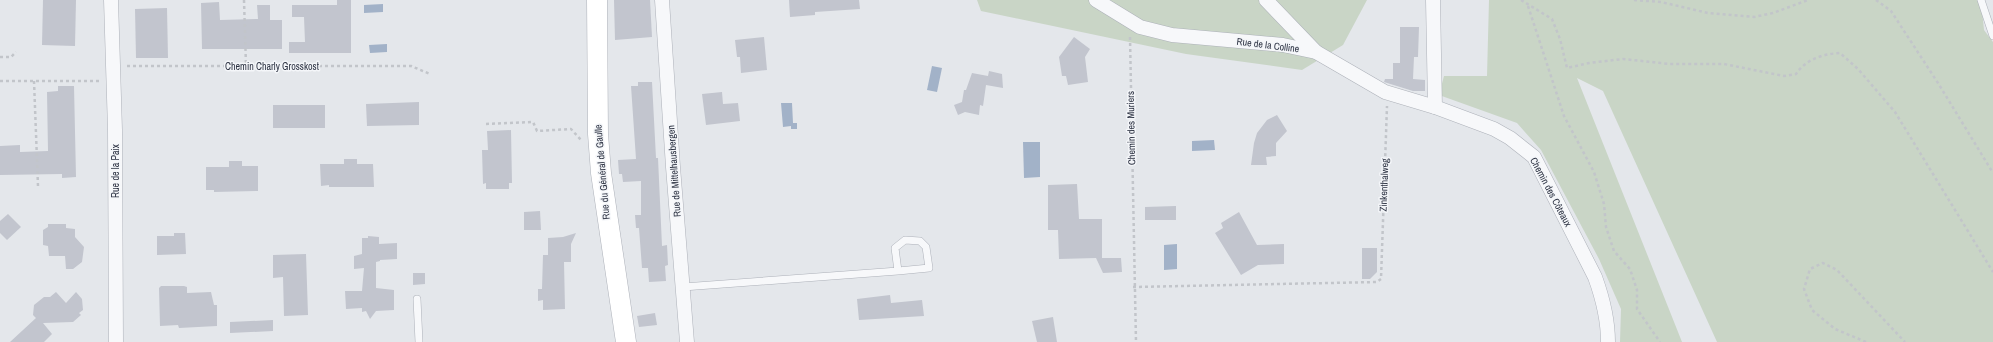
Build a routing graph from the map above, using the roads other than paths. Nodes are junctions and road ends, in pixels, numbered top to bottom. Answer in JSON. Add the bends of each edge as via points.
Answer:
{"nodes":[{"id":1,"x":111,"y":0,"type":"edge"},
{"id":2,"x":597,"y":0,"type":"edge"},
{"id":3,"x":662,"y":0,"type":"edge"},
{"id":4,"x":1096,"y":0,"type":"edge"},
{"id":5,"x":1266,"y":0,"type":"edge"},
{"id":6,"x":1433,"y":0,"type":"edge"},
{"id":7,"x":1981,"y":0,"type":"edge"},
{"id":8,"x":1993,"y":36,"type":"edge"},
{"id":9,"x":1316,"y":52,"type":"junction"},
{"id":10,"x":1434,"y":107,"type":"junction"},
{"id":11,"x":898,"y":271,"type":"junction"},
{"id":12,"x":683,"y":286,"type":"junction"},
{"id":13,"x":416,"y":299,"type":"dead end"},
{"id":14,"x":116,"y":342,"type":"edge"},
{"id":15,"x":419,"y":342,"type":"edge"},
{"id":16,"x":626,"y":342,"type":"edge"},
{"id":17,"x":687,"y":342,"type":"edge"},
{"id":18,"x":1608,"y":342,"type":"edge"}],
"edges":[{"from":1,"to":14,"type":"street","name":"Rue de la Paix","via":[[115,130]]},
{"from":2,"to":16,"type":"street","name":"Rue du Général de Gaulle","via":[[600,160],[604,205]]},
{"from":3,"to":12,"type":"street","name":"Rue de Mittelhausbergen"},
{"from":4,"to":9,"type":"street","name":"Rue de la Colline","via":[[1140,27],[1172,35],[1283,45]]},
{"from":5,"to":9,"type":"street"},
{"from":6,"to":10,"type":"street"},
{"from":7,"to":8,"type":"lane"},
{"from":9,"to":10,"type":"street","name":"Rue de la Colline","via":[[1385,92]]},
{"from":10,"to":18,"type":"street","name":"Chemin des Côteaux","via":[[1494,129],[1534,157],[1603,298]]},
{"from":11,"to":11,"type":"lane","via":[[929,268],[926,247],[920,241],[906,240],[895,248]]},
{"from":11,"to":12,"type":"lane"},
{"from":12,"to":17,"type":"street","name":"Rue de Mittelhausbergen"},
{"from":13,"to":15,"type":"lane"}]}
